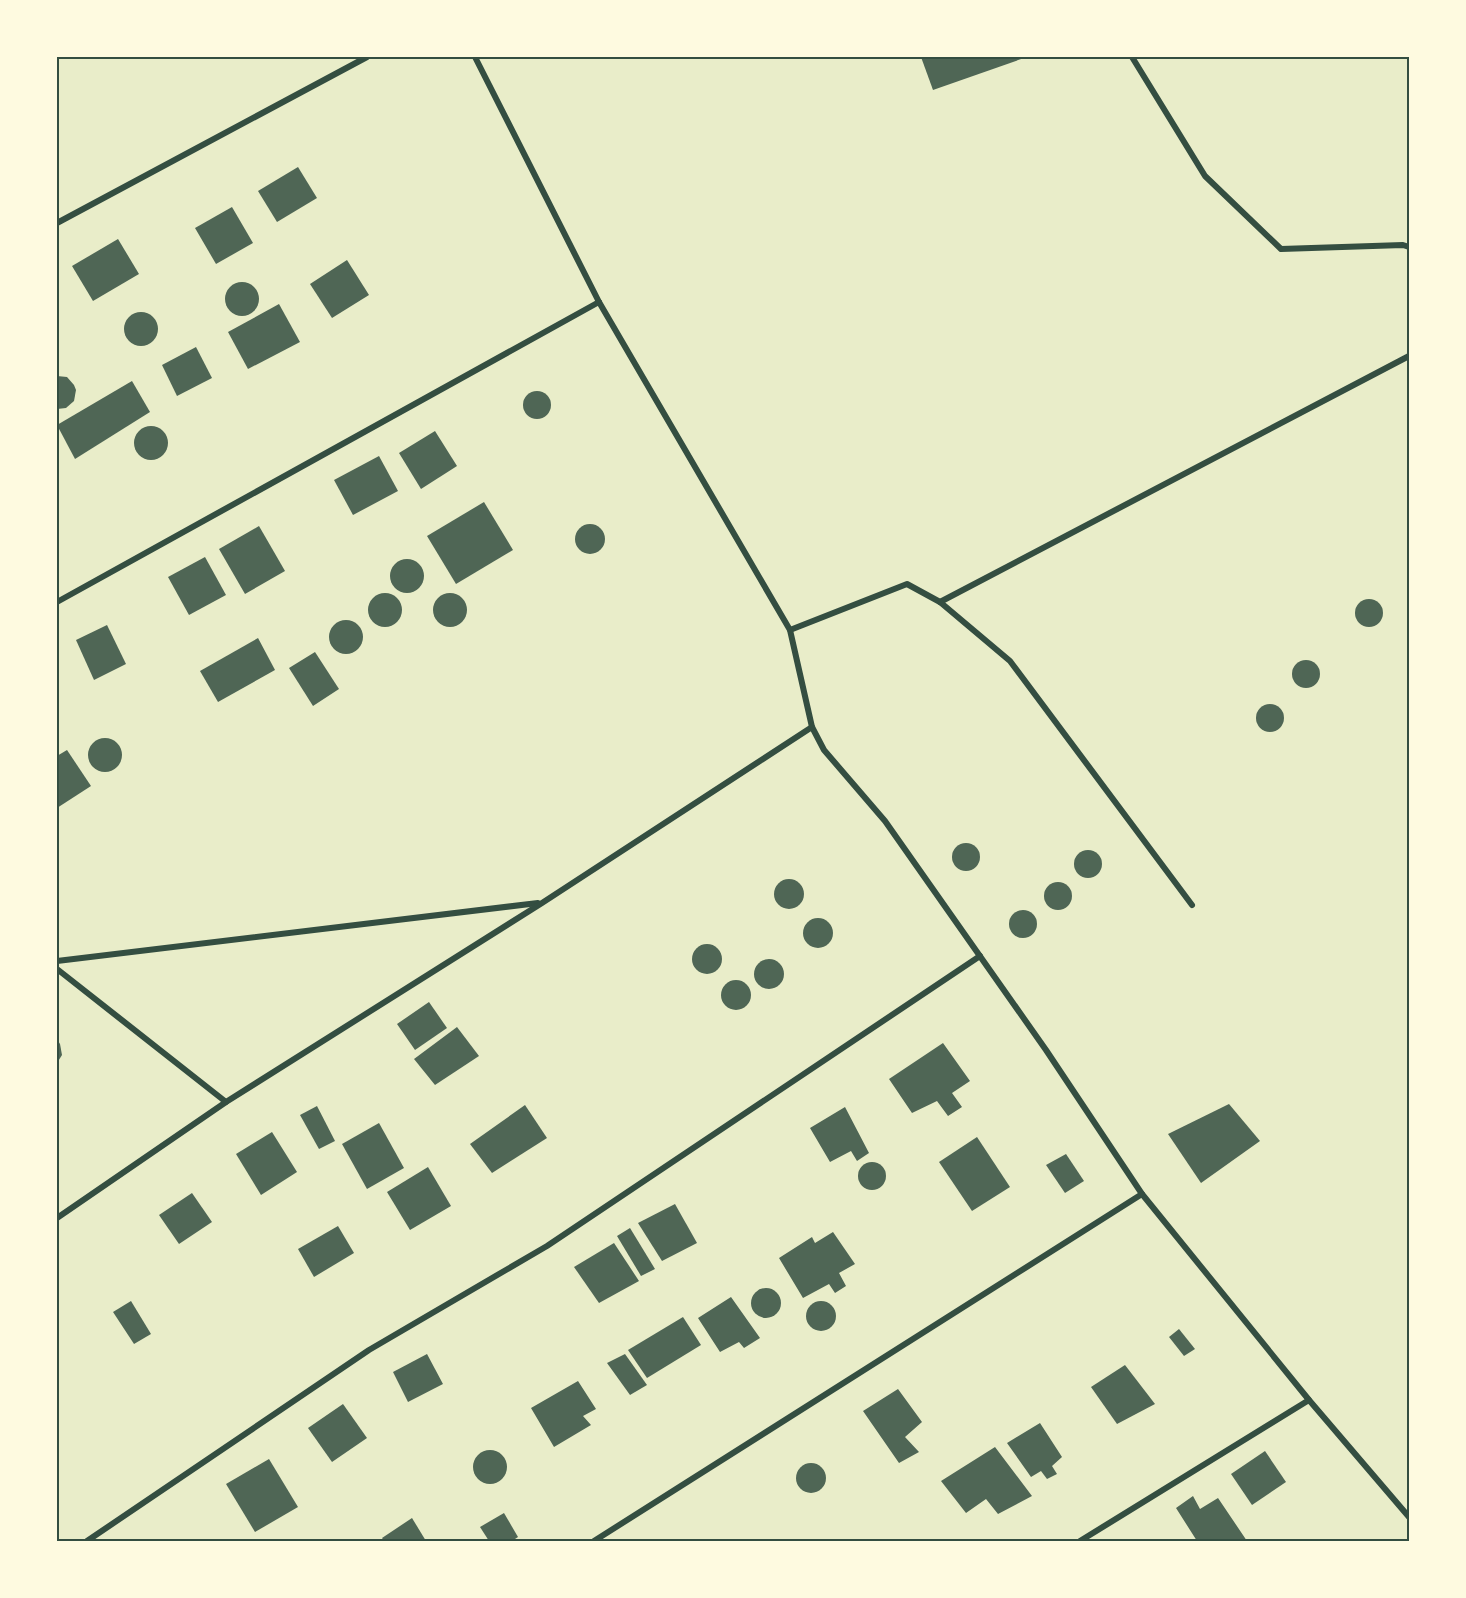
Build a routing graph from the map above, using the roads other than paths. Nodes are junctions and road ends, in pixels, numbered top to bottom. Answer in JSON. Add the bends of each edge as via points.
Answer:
{"nodes":[{"id":1,"x":367,"y":57,"type":"edge"},
{"id":2,"x":475,"y":57,"type":"edge"},
{"id":3,"x":1131,"y":57,"type":"edge"},
{"id":4,"x":57,"y":223,"type":"edge"},
{"id":5,"x":1409,"y":247,"type":"edge"},
{"id":6,"x":599,"y":302,"type":"junction"},
{"id":7,"x":1409,"y":356,"type":"edge"},
{"id":8,"x":57,"y":602,"type":"edge"},
{"id":9,"x":940,"y":602,"type":"junction"},
{"id":10,"x":790,"y":630,"type":"junction"},
{"id":11,"x":812,"y":727,"type":"junction"},
{"id":12,"x":542,"y":903,"type":"junction"},
{"id":13,"x":1192,"y":904,"type":"dead end"},
{"id":14,"x":980,"y":956,"type":"junction"},
{"id":15,"x":57,"y":961,"type":"edge"},
{"id":16,"x":57,"y":969,"type":"edge"},
{"id":17,"x":226,"y":1102,"type":"junction"},
{"id":18,"x":1142,"y":1194,"type":"junction"},
{"id":19,"x":57,"y":1218,"type":"edge"},
{"id":20,"x":1309,"y":1401,"type":"junction"},
{"id":21,"x":1409,"y":1517,"type":"edge"},
{"id":22,"x":87,"y":1541,"type":"edge"},
{"id":23,"x":594,"y":1541,"type":"edge"},
{"id":24,"x":1080,"y":1541,"type":"edge"}],
"edges":[{"from":1,"to":4,"type":"street"},
{"from":2,"to":6,"type":"street"},
{"from":3,"to":5,"type":"street","via":[[1205,176],[1281,249]]},
{"from":6,"to":8,"type":"street"},
{"from":6,"to":10,"type":"street"},
{"from":7,"to":9,"type":"street"},
{"from":9,"to":10,"type":"street","via":[[907,584]]},
{"from":9,"to":13,"type":"street","via":[[1010,661]]},
{"from":10,"to":11,"type":"street"},
{"from":11,"to":12,"type":"street"},
{"from":11,"to":14,"type":"street","via":[[824,750],[885,821]]},
{"from":12,"to":15,"type":"street"},
{"from":12,"to":17,"type":"street"},
{"from":14,"to":18,"type":"street"},
{"from":14,"to":22,"type":"street","via":[[547,1246],[369,1350]]},
{"from":16,"to":17,"type":"street"},
{"from":17,"to":19,"type":"street"},
{"from":18,"to":20,"type":"street"},
{"from":18,"to":23,"type":"street"},
{"from":20,"to":21,"type":"street"},
{"from":20,"to":24,"type":"street"}]}
